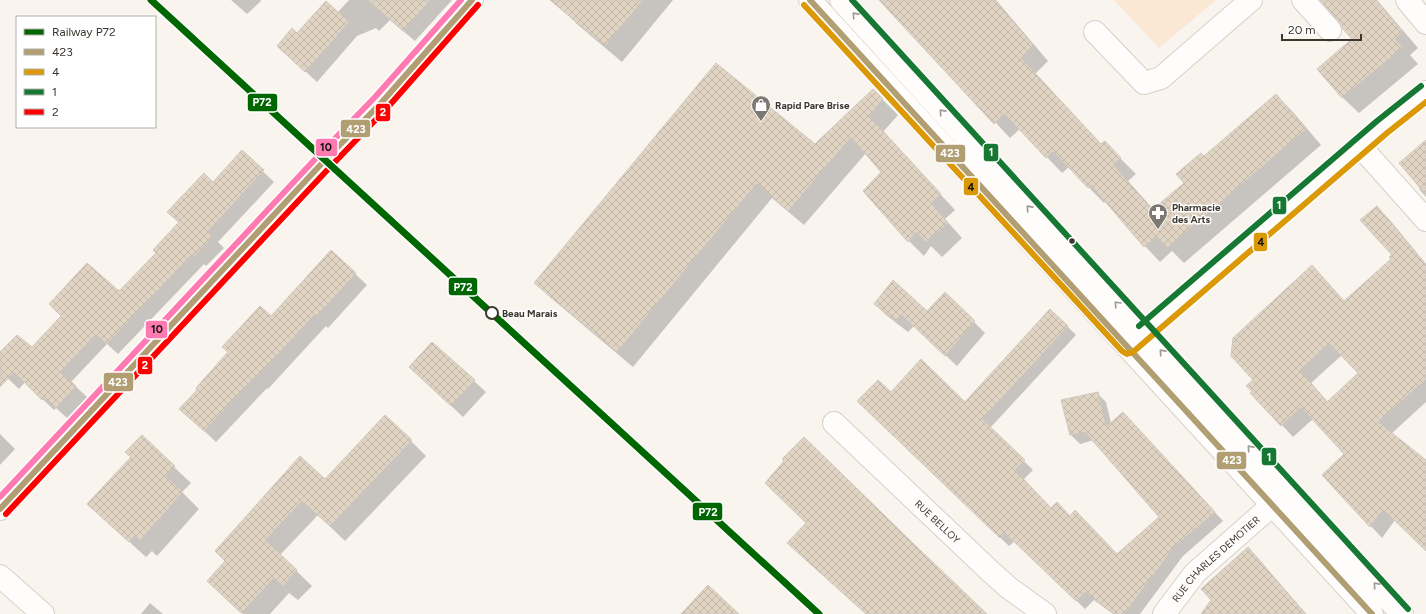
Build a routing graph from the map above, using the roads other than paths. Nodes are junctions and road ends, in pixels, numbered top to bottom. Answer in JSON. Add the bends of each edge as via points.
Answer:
{"nodes":[{"id":1,"x":472,"y":0,"type":"edge"},
{"id":2,"x":810,"y":0,"type":"edge"},
{"id":3,"x":841,"y":0,"type":"edge"},
{"id":4,"x":1251,"y":0,"type":"edge"},
{"id":5,"x":1303,"y":0,"type":"edge"},
{"id":6,"x":1407,"y":0,"type":"edge"},
{"id":7,"x":1426,"y":23,"type":"edge"},
{"id":8,"x":1330,"y":30,"type":"dead end"},
{"id":9,"x":1095,"y":32,"type":"dead end"},
{"id":10,"x":1426,"y":92,"type":"edge"},
{"id":11,"x":1360,"y":146,"type":"junction"},
{"id":12,"x":1426,"y":220,"type":"edge"},
{"id":13,"x":1144,"y":332,"type":"junction"},
{"id":14,"x":1128,"y":346,"type":"junction"},
{"id":15,"x":834,"y":423,"type":"dead end"},
{"id":16,"x":1289,"y":490,"type":"junction"},
{"id":17,"x":1273,"y":505,"type":"junction"},
{"id":18,"x":0,"y":509,"type":"edge"},
{"id":19,"x":0,"y":576,"type":"edge"},
{"id":20,"x":43,"y":614,"type":"edge"},
{"id":21,"x":1045,"y":614,"type":"edge"},
{"id":22,"x":1164,"y":614,"type":"edge"},
{"id":23,"x":1372,"y":614,"type":"edge"},
{"id":24,"x":1402,"y":614,"type":"edge"}],
"edges":[{"from":1,"to":18,"type":"street","via":[[352,134]]},
{"from":2,"to":14,"type":"street"},
{"from":13,"to":3,"type":"street","one_way":true},
{"from":4,"to":9,"type":"street","via":[[1161,78],[1144,83]]},
{"from":5,"to":8,"type":"street"},
{"from":6,"to":7,"type":"street"},
{"from":10,"to":11,"type":"street"},
{"from":11,"to":12,"type":"street"},
{"from":11,"to":13,"type":"street"},
{"from":13,"to":14,"type":"street"},
{"from":16,"to":13,"type":"street","one_way":true},
{"from":14,"to":17,"type":"street"},
{"from":15,"to":21,"type":"street","name":"RUE BELLOY","via":[[1008,588]]},
{"from":16,"to":17,"type":"street","name":"RUE CHARLES DEMOTIER"},
{"from":24,"to":16,"type":"street","one_way":true},
{"from":17,"to":22,"type":"street","name":"RUE CHARLES DEMOTIER","via":[[1195,573]]},
{"from":17,"to":23,"type":"street"},
{"from":19,"to":20,"type":"street"}]}
